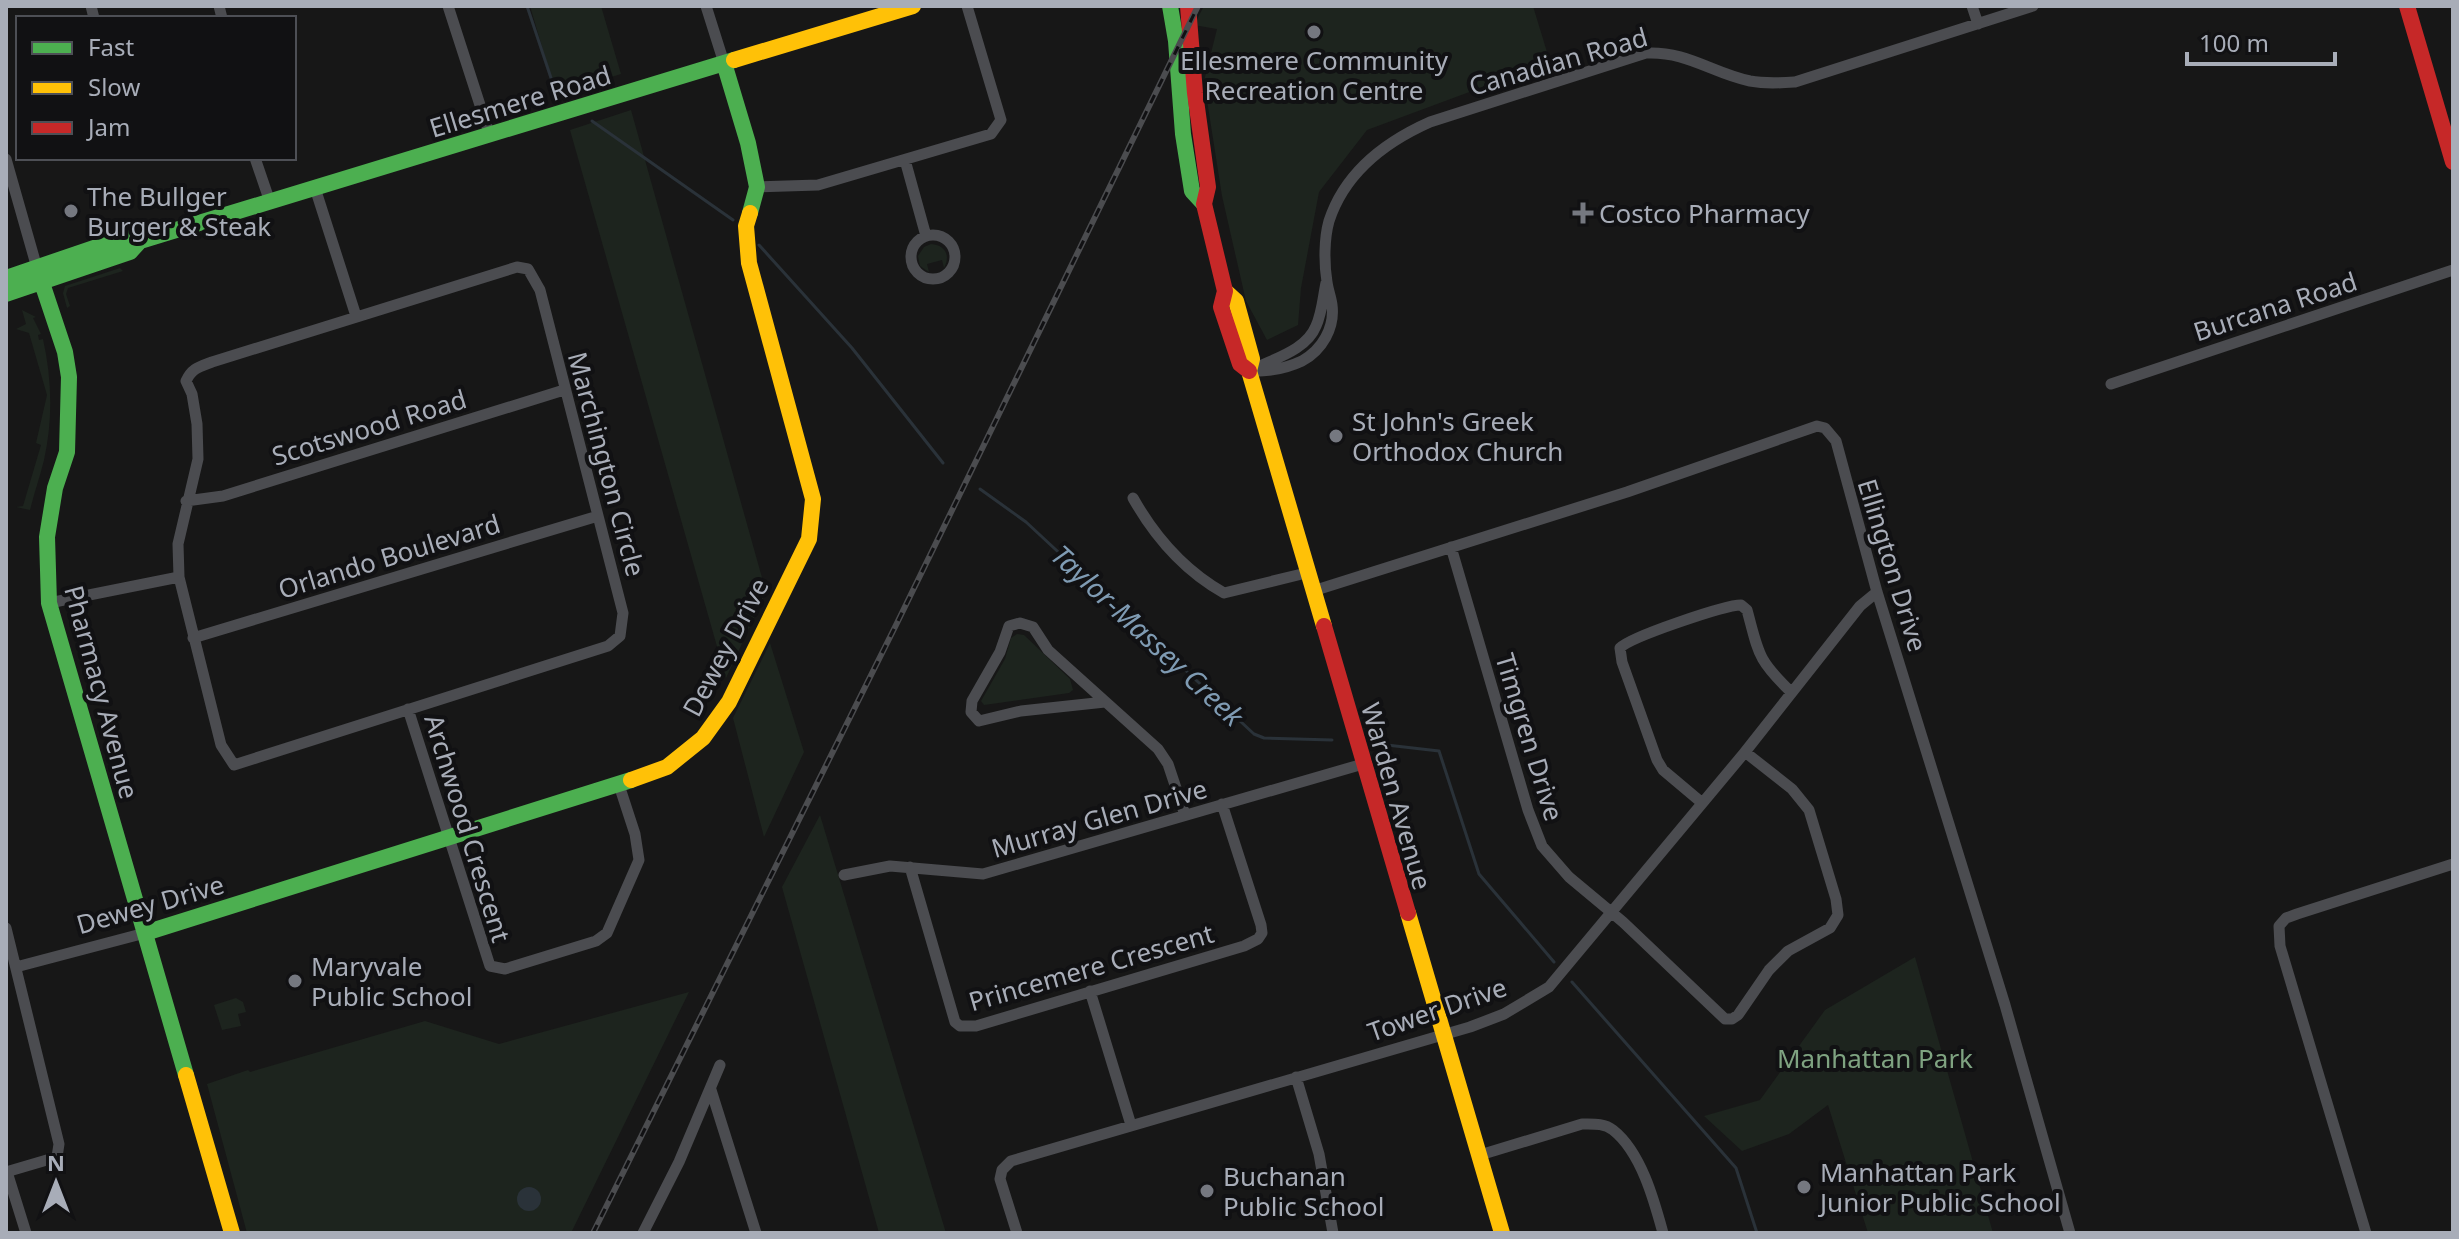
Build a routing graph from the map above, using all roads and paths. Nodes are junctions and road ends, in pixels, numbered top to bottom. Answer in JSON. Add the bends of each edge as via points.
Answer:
{"nodes":[{"id":1,"x":448,"y":6,"type":"edge"},
{"id":2,"x":706,"y":6,"type":"edge"},
{"id":3,"x":913,"y":6,"type":"edge"},
{"id":4,"x":967,"y":6,"type":"edge"},
{"id":5,"x":1170,"y":6,"type":"edge"},
{"id":6,"x":1188,"y":6,"type":"edge"},
{"id":7,"x":1972,"y":6,"type":"edge"},
{"id":8,"x":2033,"y":6,"type":"edge"},
{"id":9,"x":2407,"y":6,"type":"edge"},
{"id":10,"x":1978,"y":24,"type":"junction"},
{"id":11,"x":724,"y":63,"type":"junction"},
{"id":12,"x":490,"y":136,"type":"junction"},
{"id":13,"x":6,"y":159,"type":"edge"},
{"id":14,"x":256,"y":160,"type":"edge"},
{"id":15,"x":905,"y":160,"type":"junction"},
{"id":16,"x":2453,"y":162,"type":"edge"},
{"id":17,"x":757,"y":187,"type":"junction"},
{"id":18,"x":315,"y":188,"type":"junction"},
{"id":19,"x":270,"y":202,"type":"junction"},
{"id":20,"x":1204,"y":204,"type":"junction"},
{"id":21,"x":926,"y":236,"type":"dead end"},
{"id":22,"x":2453,"y":270,"type":"edge"},
{"id":23,"x":39,"y":275,"type":"junction"},
{"id":24,"x":6,"y":278,"type":"edge"},
{"id":25,"x":6,"y":294,"type":"edge"},
{"id":26,"x":356,"y":316,"type":"junction"},
{"id":27,"x":1249,"y":371,"type":"junction"},
{"id":28,"x":2111,"y":384,"type":"dead end"},
{"id":29,"x":564,"y":390,"type":"junction"},
{"id":30,"x":1133,"y":498,"type":"dead end"},
{"id":31,"x":186,"y":501,"type":"junction"},
{"id":32,"x":598,"y":516,"type":"junction"},
{"id":33,"x":1451,"y":547,"type":"junction"},
{"id":34,"x":1306,"y":573,"type":"junction"},
{"id":35,"x":179,"y":577,"type":"junction"},
{"id":36,"x":1313,"y":591,"type":"junction"},
{"id":37,"x":1877,"y":592,"type":"junction"},
{"id":38,"x":49,"y":603,"type":"junction"},
{"id":39,"x":193,"y":638,"type":"junction"},
{"id":40,"x":1791,"y":692,"type":"junction"},
{"id":41,"x":1105,"y":702,"type":"junction"},
{"id":42,"x":408,"y":709,"type":"junction"},
{"id":43,"x":1745,"y":752,"type":"junction"},
{"id":44,"x":1363,"y":764,"type":"junction"},
{"id":45,"x":619,"y":785,"type":"junction"},
{"id":46,"x":1701,"y":802,"type":"junction"},
{"id":47,"x":1222,"y":804,"type":"junction"},
{"id":48,"x":1185,"y":815,"type":"junction"},
{"id":49,"x":447,"y":838,"type":"junction"},
{"id":50,"x":2453,"y":864,"type":"edge"},
{"id":51,"x":910,"y":867,"type":"junction"},
{"id":52,"x":844,"y":875,"type":"dead end"},
{"id":53,"x":1611,"y":914,"type":"junction"},
{"id":54,"x":6,"y":928,"type":"edge"},
{"id":55,"x":145,"y":933,"type":"junction"},
{"id":56,"x":16,"y":967,"type":"junction"},
{"id":57,"x":1090,"y":991,"type":"junction"},
{"id":58,"x":1443,"y":1033,"type":"junction"},
{"id":59,"x":720,"y":1065,"type":"dead end"},
{"id":60,"x":1296,"y":1077,"type":"junction"},
{"id":61,"x":711,"y":1090,"type":"junction"},
{"id":62,"x":1131,"y":1125,"type":"junction"},
{"id":63,"x":1480,"y":1155,"type":"junction"},
{"id":64,"x":6,"y":1172,"type":"edge"},
{"id":65,"x":26,"y":1233,"type":"edge"},
{"id":66,"x":232,"y":1233,"type":"edge"},
{"id":67,"x":643,"y":1233,"type":"edge"},
{"id":68,"x":756,"y":1233,"type":"edge"},
{"id":69,"x":1017,"y":1233,"type":"edge"},
{"id":70,"x":1333,"y":1233,"type":"edge"},
{"id":71,"x":1502,"y":1233,"type":"edge"},
{"id":72,"x":1663,"y":1233,"type":"edge"},
{"id":73,"x":2070,"y":1233,"type":"edge"},
{"id":74,"x":2366,"y":1233,"type":"edge"}],
"edges":[{"from":1,"to":12,"type":"street"},
{"from":2,"to":11,"type":"street"},
{"from":3,"to":11,"type":"main road","name":"Ellesmere Road"},
{"from":4,"to":15,"type":"street","via":[[1001,120],[991,134]]},
{"from":5,"to":20,"type":"main road","name":"Warden Avenue","via":[[1192,191]]},
{"from":6,"to":20,"type":"main road","name":"Warden Avenue","via":[[1208,187]]},
{"from":7,"to":10,"type":"street"},
{"from":8,"to":10,"type":"street","name":"Canadian Road"},
{"from":9,"to":16,"type":"main road"},
{"from":10,"to":27,"type":"street","name":"Canadian Road","via":[[1786,83],[1749,81],[1678,54],[1646,53],[1409,131],[1372,155],[1342,192],[1326,232],[1333,308],[1321,346],[1294,364]]},
{"from":11,"to":12,"type":"main road","name":"Ellesmere Road"},
{"from":11,"to":17,"type":"main road","name":"Dewey Drive"},
{"from":12,"to":18,"type":"main road","name":"Ellesmere Road"},
{"from":13,"to":23,"type":"street","name":"Pharmacy Avenue"},
{"from":14,"to":19,"type":"street"},
{"from":15,"to":17,"type":"street","via":[[818,185]]},
{"from":15,"to":21,"type":"street"},
{"from":17,"to":45,"type":"main road","name":"Dewey Drive","via":[[746,226],[749,263],[813,499],[809,539],[729,702],[703,738],[667,767]]},
{"from":18,"to":19,"type":"main road","name":"Ellesmere Road"},
{"from":18,"to":26,"type":"street"},
{"from":19,"to":23,"type":"main road","name":"Ellesmere Road","via":[[140,241],[126,237]]},
{"from":20,"to":27,"type":"main road","name":"Warden Avenue","via":[[1225,291],[1221,307],[1240,364]]},
{"from":22,"to":28,"type":"street","name":"Burcana Road"},
{"from":23,"to":24,"type":"main road","name":"Ellesmere Road"},
{"from":23,"to":25,"type":"main road","name":"Ellesmere Road"},
{"from":23,"to":38,"type":"main road","name":"Pharmacy Avenue","via":[[69,377],[67,452],[47,537]]},
{"from":26,"to":29,"type":"street","name":"Marchington Circle","via":[[517,267],[528,269],[540,290]]},
{"from":26,"to":31,"type":"street","name":"Marchington Circle","via":[[192,369],[186,381],[197,424],[198,459]]},
{"from":27,"to":34,"type":"main road","name":"Warden Avenue"},
{"from":29,"to":31,"type":"street","name":"Scotswood Road","via":[[223,496]]},
{"from":29,"to":32,"type":"street","name":"Marchington Circle"},
{"from":30,"to":34,"type":"street","via":[[1151,529],[1203,581],[1224,593]]},
{"from":31,"to":35,"type":"street","name":"Marchington Circle","via":[[178,544]]},
{"from":32,"to":39,"type":"street","name":"Orlando Boulevard"},
{"from":32,"to":42,"type":"street","name":"Marchington Circle","via":[[623,613],[620,636],[608,646]]},
{"from":33,"to":36,"type":"street","name":"Ellington Drive"},
{"from":33,"to":37,"type":"street","name":"Ellington Drive","via":[[1817,426],[1836,441]]},
{"from":33,"to":53,"type":"street","name":"Timgren Drive","via":[[1535,833],[1569,877]]},
{"from":34,"to":36,"type":"main road","name":"Warden Avenue"},
{"from":35,"to":38,"type":"street"},
{"from":35,"to":39,"type":"street","name":"Marchington Circle"},
{"from":36,"to":44,"type":"main road","name":"Warden Avenue"},
{"from":37,"to":40,"type":"street","name":"Tower Drive"},
{"from":37,"to":73,"type":"street","name":"Ellington Drive"},
{"from":38,"to":55,"type":"main road","name":"Pharmacy Avenue"},
{"from":39,"to":42,"type":"street","name":"Marchington Circle","via":[[221,745],[234,765]]},
{"from":40,"to":43,"type":"street","name":"Tower Drive"},
{"from":40,"to":46,"type":"street","via":[[1763,663],[1741,605],[1636,637],[1620,648],[1657,760]]},
{"from":41,"to":41,"type":"street","via":[[1048,650],[1033,627],[1016,623],[1009,626],[971,712],[986,721],[1021,711]]},
{"from":41,"to":48,"type":"street","via":[[1158,749]]},
{"from":42,"to":49,"type":"street","name":"Archwood Crescent"},
{"from":43,"to":46,"type":"street","name":"Tower Drive"},
{"from":43,"to":53,"type":"street","name":"Timgren Drive","via":[[1792,789],[1812,816],[1836,899],[1838,915],[1830,928],[1788,951],[1738,1015],[1725,1019]]},
{"from":44,"to":47,"type":"street","name":"Murray Glen Drive"},
{"from":44,"to":58,"type":"main road","name":"Warden Avenue"},
{"from":45,"to":49,"type":"main road","name":"Dewey Drive"},
{"from":45,"to":49,"type":"street","name":"Archwood Crescent","via":[[639,860],[607,933],[596,941],[505,969],[490,966]]},
{"from":46,"to":53,"type":"street","name":"Tower Drive"},
{"from":47,"to":48,"type":"street","name":"Murray Glen Drive"},
{"from":47,"to":57,"type":"street","name":"Princemere Crescent","via":[[1261,925],[1258,939]]},
{"from":48,"to":51,"type":"street","name":"Murray Glen Drive","via":[[983,874]]},
{"from":49,"to":55,"type":"main road","name":"Dewey Drive"},
{"from":50,"to":74,"type":"street","via":[[2286,918],[2279,926],[2283,958]]},
{"from":51,"to":52,"type":"street","name":"Murray Glen Drive"},
{"from":51,"to":57,"type":"street","name":"Princemere Crescent","via":[[960,1026],[976,1026]]},
{"from":53,"to":58,"type":"street","name":"Tower Drive","via":[[1549,987],[1504,1014]]},
{"from":54,"to":56,"type":"street"},
{"from":55,"to":56,"type":"street","name":"Dewey Drive"},
{"from":55,"to":66,"type":"main road","name":"Pharmacy Avenue"},
{"from":56,"to":64,"type":"street","via":[[59,1152]]},
{"from":57,"to":62,"type":"street"},
{"from":58,"to":60,"type":"street","name":"Tower Drive"},
{"from":58,"to":63,"type":"main road","name":"Warden Avenue"},
{"from":59,"to":61,"type":"street"},
{"from":60,"to":62,"type":"street","name":"Tower Drive"},
{"from":60,"to":70,"type":"street","via":[[1319,1154]]},
{"from":61,"to":67,"type":"street"},
{"from":61,"to":68,"type":"street"},
{"from":62,"to":69,"type":"street","name":"Tower Drive","via":[[1007,1164],[1000,1179]]},
{"from":63,"to":71,"type":"main road","name":"Warden Avenue"},
{"from":63,"to":72,"type":"street","via":[[1582,1124],[1607,1127],[1623,1140],[1646,1179]]},
{"from":64,"to":65,"type":"street"}]}
